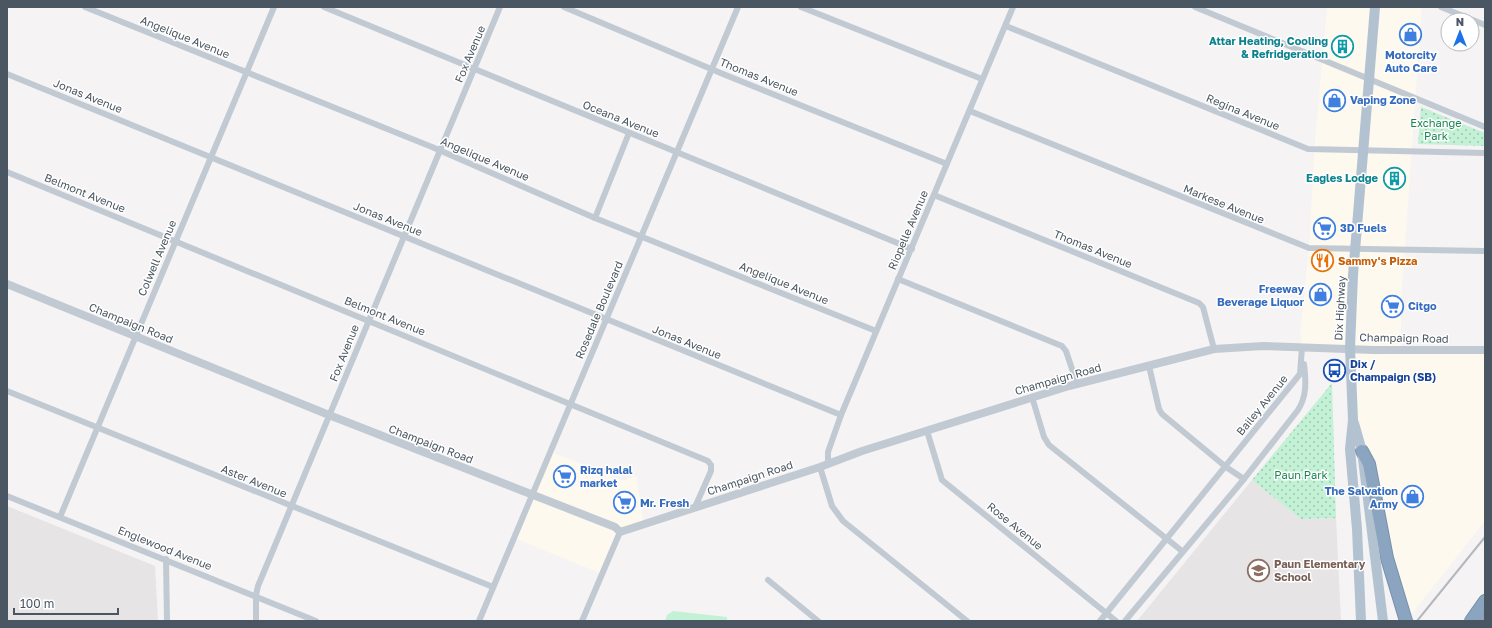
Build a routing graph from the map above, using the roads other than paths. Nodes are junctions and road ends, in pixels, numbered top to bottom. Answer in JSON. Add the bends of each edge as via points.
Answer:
{"nodes":[{"id":1,"x":85,"y":7,"type":"edge"},
{"id":2,"x":274,"y":7,"type":"edge"},
{"id":3,"x":324,"y":7,"type":"edge"},
{"id":4,"x":500,"y":7,"type":"edge"},
{"id":5,"x":564,"y":7,"type":"edge"},
{"id":6,"x":738,"y":7,"type":"edge"},
{"id":7,"x":801,"y":7,"type":"edge"},
{"id":8,"x":1013,"y":7,"type":"edge"},
{"id":9,"x":1195,"y":7,"type":"edge"},
{"id":10,"x":1374,"y":7,"type":"edge"},
{"id":11,"x":1441,"y":7,"type":"edge"},
{"id":12,"x":1485,"y":25,"type":"edge"},
{"id":13,"x":1006,"y":26,"type":"junction"},
{"id":14,"x":474,"y":68,"type":"junction"},
{"id":15,"x":712,"y":69,"type":"junction"},
{"id":16,"x":246,"y":73,"type":"junction"},
{"id":17,"x":7,"y":74,"type":"edge"},
{"id":18,"x":982,"y":79,"type":"junction"},
{"id":19,"x":1370,"y":80,"type":"junction"},
{"id":20,"x":970,"y":111,"type":"junction"},
{"id":21,"x":1485,"y":127,"type":"edge"},
{"id":22,"x":629,"y":133,"type":"junction"},
{"id":23,"x":440,"y":151,"type":"junction"},
{"id":24,"x":1364,"y":151,"type":"junction"},
{"id":25,"x":677,"y":152,"type":"junction"},
{"id":26,"x":1485,"y":153,"type":"edge"},
{"id":27,"x":210,"y":157,"type":"junction"},
{"id":28,"x":947,"y":164,"type":"junction"},
{"id":29,"x":7,"y":172,"type":"edge"},
{"id":30,"x":934,"y":195,"type":"junction"},
{"id":31,"x":595,"y":218,"type":"junction"},
{"id":32,"x":404,"y":236,"type":"junction"},
{"id":33,"x":641,"y":236,"type":"junction"},
{"id":34,"x":175,"y":241,"type":"junction"},
{"id":35,"x":912,"y":249,"type":"junction"},
{"id":36,"x":1355,"y":249,"type":"junction"},
{"id":37,"x":1485,"y":251,"type":"edge"},
{"id":38,"x":898,"y":279,"type":"junction"},
{"id":39,"x":7,"y":284,"type":"edge"},
{"id":40,"x":369,"y":320,"type":"junction"},
{"id":41,"x":606,"y":320,"type":"junction"},
{"id":42,"x":876,"y":331,"type":"junction"},
{"id":43,"x":135,"y":337,"type":"junction"},
{"id":44,"x":1302,"y":347,"type":"junction"},
{"id":45,"x":1350,"y":348,"type":"junction"},
{"id":46,"x":1214,"y":349,"type":"junction"},
{"id":47,"x":1485,"y":350,"type":"edge"},
{"id":48,"x":1149,"y":366,"type":"junction"},
{"id":49,"x":1077,"y":384,"type":"junction"},
{"id":50,"x":7,"y":392,"type":"edge"},
{"id":51,"x":1032,"y":398,"type":"junction"},
{"id":52,"x":571,"y":404,"type":"junction"},
{"id":53,"x":329,"y":415,"type":"junction"},
{"id":54,"x":841,"y":415,"type":"junction"},
{"id":55,"x":1353,"y":420,"type":"junction"},
{"id":56,"x":97,"y":428,"type":"junction"},
{"id":57,"x":927,"y":431,"type":"junction"},
{"id":58,"x":1362,"y":451,"type":"junction"},
{"id":59,"x":828,"y":463,"type":"junction"},
{"id":60,"x":820,"y":467,"type":"junction"},
{"id":61,"x":1226,"y":467,"type":"junction"},
{"id":62,"x":1244,"y":479,"type":"junction"},
{"id":63,"x":532,"y":495,"type":"junction"},
{"id":64,"x":7,"y":496,"type":"edge"},
{"id":65,"x":291,"y":507,"type":"junction"},
{"id":66,"x":695,"y":508,"type":"junction"},
{"id":67,"x":60,"y":517,"type":"junction"},
{"id":68,"x":620,"y":532,"type":"junction"},
{"id":69,"x":1167,"y":539,"type":"junction"},
{"id":70,"x":1182,"y":551,"type":"junction"},
{"id":71,"x":166,"y":559,"type":"junction"},
{"id":72,"x":768,"y":580,"type":"dead end"},
{"id":73,"x":493,"y":587,"type":"junction"},
{"id":74,"x":256,"y":596,"type":"junction"},
{"id":75,"x":1485,"y":601,"type":"edge"},
{"id":76,"x":1106,"y":614,"type":"junction"},
{"id":77,"x":167,"y":621,"type":"edge"},
{"id":78,"x":256,"y":621,"type":"edge"},
{"id":79,"x":316,"y":621,"type":"edge"},
{"id":80,"x":479,"y":621,"type":"edge"},
{"id":81,"x":582,"y":621,"type":"edge"},
{"id":82,"x":818,"y":621,"type":"edge"},
{"id":83,"x":967,"y":621,"type":"edge"},
{"id":84,"x":1100,"y":621,"type":"edge"},
{"id":85,"x":1116,"y":621,"type":"edge"},
{"id":86,"x":1125,"y":621,"type":"edge"},
{"id":87,"x":1361,"y":621,"type":"edge"},
{"id":88,"x":1383,"y":621,"type":"edge"},
{"id":89,"x":1406,"y":621,"type":"edge"},
{"id":90,"x":1470,"y":621,"type":"edge"}],
"edges":[{"from":1,"to":16,"type":"street","name":"Angelique Avenue"},
{"from":2,"to":16,"type":"street","name":"Colwell Avenue"},
{"from":3,"to":14,"type":"street","name":"Oceana Avenue"},
{"from":4,"to":14,"type":"street","name":"Fox Avenue"},
{"from":5,"to":15,"type":"street","name":"Thomas Avenue"},
{"from":6,"to":15,"type":"street","name":"Rosedale Boulevard"},
{"from":7,"to":18,"type":"street"},
{"from":8,"to":13,"type":"street","name":"Riopelle Avenue"},
{"from":9,"to":19,"type":"street"},
{"from":10,"to":19,"type":"main road","name":"Dix Highway"},
{"from":11,"to":12,"type":"street"},
{"from":13,"to":18,"type":"street","name":"Riopelle Avenue"},
{"from":13,"to":24,"type":"street","name":"Regina Avenue","via":[[1308,149]]},
{"from":14,"to":22,"type":"street","name":"Oceana Avenue"},
{"from":14,"to":23,"type":"street","name":"Fox Avenue"},
{"from":15,"to":25,"type":"street","name":"Rosedale Boulevard"},
{"from":15,"to":28,"type":"street","name":"Thomas Avenue"},
{"from":16,"to":23,"type":"street","name":"Angelique Avenue"},
{"from":16,"to":27,"type":"street","name":"Colwell Avenue"},
{"from":17,"to":27,"type":"street","name":"Jonas Avenue"},
{"from":18,"to":20,"type":"street","name":"Riopelle Avenue"},
{"from":19,"to":21,"type":"street"},
{"from":19,"to":24,"type":"main road","name":"Dix Highway"},
{"from":20,"to":28,"type":"street","name":"Riopelle Avenue"},
{"from":20,"to":36,"type":"street","name":"Markese Avenue","via":[[1302,246]]},
{"from":22,"to":25,"type":"street","name":"Oceana Avenue"},
{"from":22,"to":31,"type":"street"},
{"from":23,"to":31,"type":"street","name":"Angelique Avenue"},
{"from":23,"to":32,"type":"street","name":"Fox Avenue"},
{"from":24,"to":26,"type":"street","name":"Regina Avenue"},
{"from":24,"to":36,"type":"main road","name":"Dix Highway"},
{"from":25,"to":33,"type":"street","name":"Rosedale Boulevard"},
{"from":25,"to":35,"type":"street","name":"Oceana Avenue"},
{"from":27,"to":32,"type":"street","name":"Jonas Avenue"},
{"from":27,"to":34,"type":"street","name":"Colwell Avenue"},
{"from":28,"to":30,"type":"street","name":"Riopelle Avenue"},
{"from":29,"to":34,"type":"street","name":"Belmont Avenue"},
{"from":30,"to":35,"type":"street","name":"Riopelle Avenue"},
{"from":30,"to":46,"type":"street","name":"Thomas Avenue","via":[[1199,303],[1203,307]]},
{"from":31,"to":33,"type":"street","name":"Angelique Avenue"},
{"from":32,"to":40,"type":"street","name":"Fox Avenue"},
{"from":32,"to":41,"type":"street","name":"Jonas Avenue"},
{"from":33,"to":41,"type":"street","name":"Rosedale Boulevard"},
{"from":33,"to":42,"type":"street","name":"Angelique Avenue"},
{"from":34,"to":40,"type":"street","name":"Belmont Avenue"},
{"from":34,"to":43,"type":"street","name":"Colwell Avenue"},
{"from":35,"to":38,"type":"street","name":"Riopelle Avenue"},
{"from":36,"to":37,"type":"street","name":"Markese Avenue"},
{"from":36,"to":45,"type":"main road","name":"Dix Highway"},
{"from":38,"to":42,"type":"street","name":"Riopelle Avenue"},
{"from":38,"to":49,"type":"street","via":[[1062,346]]},
{"from":39,"to":43,"type":"street","name":"Champaign Road"},
{"from":40,"to":52,"type":"street","name":"Belmont Avenue"},
{"from":40,"to":53,"type":"street","name":"Fox Avenue"},
{"from":41,"to":52,"type":"street","name":"Rosedale Boulevard"},
{"from":41,"to":54,"type":"street","name":"Jonas Avenue"},
{"from":42,"to":54,"type":"street","name":"Riopelle Avenue"},
{"from":43,"to":53,"type":"street","name":"Champaign Road"},
{"from":43,"to":56,"type":"street","name":"Colwell Avenue"},
{"from":44,"to":45,"type":"street","name":"Champaign Road"},
{"from":44,"to":46,"type":"street","name":"Champaign Road"},
{"from":44,"to":61,"type":"street","name":"Bailey Avenue","via":[[1300,374]]},
{"from":44,"to":62,"type":"street","name":"Bailey Avenue","via":[[1306,379],[1302,404]]},
{"from":45,"to":47,"type":"street","name":"Champaign Road"},
{"from":45,"to":55,"type":"main road","name":"Dix Highway"},
{"from":46,"to":48,"type":"street","name":"Champaign Road"},
{"from":48,"to":49,"type":"street","name":"Champaign Road"},
{"from":48,"to":61,"type":"street","via":[[1162,414]]},
{"from":49,"to":51,"type":"street","name":"Champaign Road"},
{"from":50,"to":56,"type":"street","name":"Aster Avenue"},
{"from":51,"to":57,"type":"street","name":"Champaign Road"},
{"from":51,"to":69,"type":"street","via":[[1049,445]]},
{"from":52,"to":63,"type":"street","name":"Rosedale Boulevard"},
{"from":52,"to":66,"type":"street","name":"Belmont Avenue","via":[[708,461],[711,471]]},
{"from":53,"to":63,"type":"street","name":"Champaign Road"},
{"from":53,"to":65,"type":"street","name":"Fox Avenue"},
{"from":54,"to":59,"type":"street","name":"Riopelle Avenue","via":[[828,452]]},
{"from":55,"to":58,"type":"main road","name":"Dix Highway"},
{"from":55,"to":87,"type":"main road","name":"Dix Highway","via":[[1350,449]]},
{"from":56,"to":65,"type":"street","name":"Aster Avenue"},
{"from":56,"to":67,"type":"street","name":"Colwell Avenue"},
{"from":57,"to":59,"type":"street","name":"Champaign Road"},
{"from":57,"to":76,"type":"street","name":"Rose Avenue","via":[[942,480]]},
{"from":58,"to":88,"type":"main road","name":"Dix Highway"},
{"from":58,"to":89,"type":"highway","via":[[1369,464],[1387,558]]},
{"from":59,"to":60,"type":"street","name":"Champaign Road"},
{"from":60,"to":66,"type":"street","name":"Champaign Road"},
{"from":60,"to":83,"type":"street","via":[[832,506],[844,521]]},
{"from":61,"to":62,"type":"street"},
{"from":61,"to":69,"type":"street","name":"Bailey Avenue"},
{"from":62,"to":70,"type":"street","name":"Bailey Avenue"},
{"from":63,"to":68,"type":"street","name":"Champaign Road","via":[[615,527]]},
{"from":63,"to":73,"type":"street","name":"Rosedale Boulevard"},
{"from":64,"to":67,"type":"street","name":"Englewood Avenue"},
{"from":65,"to":73,"type":"street","name":"Aster Avenue"},
{"from":65,"to":74,"type":"street","name":"Fox Avenue"},
{"from":66,"to":68,"type":"street","name":"Champaign Road"},
{"from":67,"to":71,"type":"street","name":"Englewood Avenue"},
{"from":68,"to":81,"type":"street"},
{"from":69,"to":70,"type":"street"},
{"from":69,"to":76,"type":"street","name":"Bailey Avenue"},
{"from":70,"to":86,"type":"street","name":"Bailey Avenue"},
{"from":71,"to":74,"type":"street","name":"Englewood Avenue"},
{"from":71,"to":77,"type":"street"},
{"from":72,"to":82,"type":"street"},
{"from":73,"to":80,"type":"street","name":"Rosedale Boulevard"},
{"from":74,"to":78,"type":"street","name":"Fox Avenue"},
{"from":74,"to":79,"type":"street","name":"Englewood Avenue"},
{"from":75,"to":90,"type":"highway"},
{"from":76,"to":84,"type":"street","name":"Bailey Avenue"},
{"from":76,"to":85,"type":"street","name":"Rose Avenue"}]}
